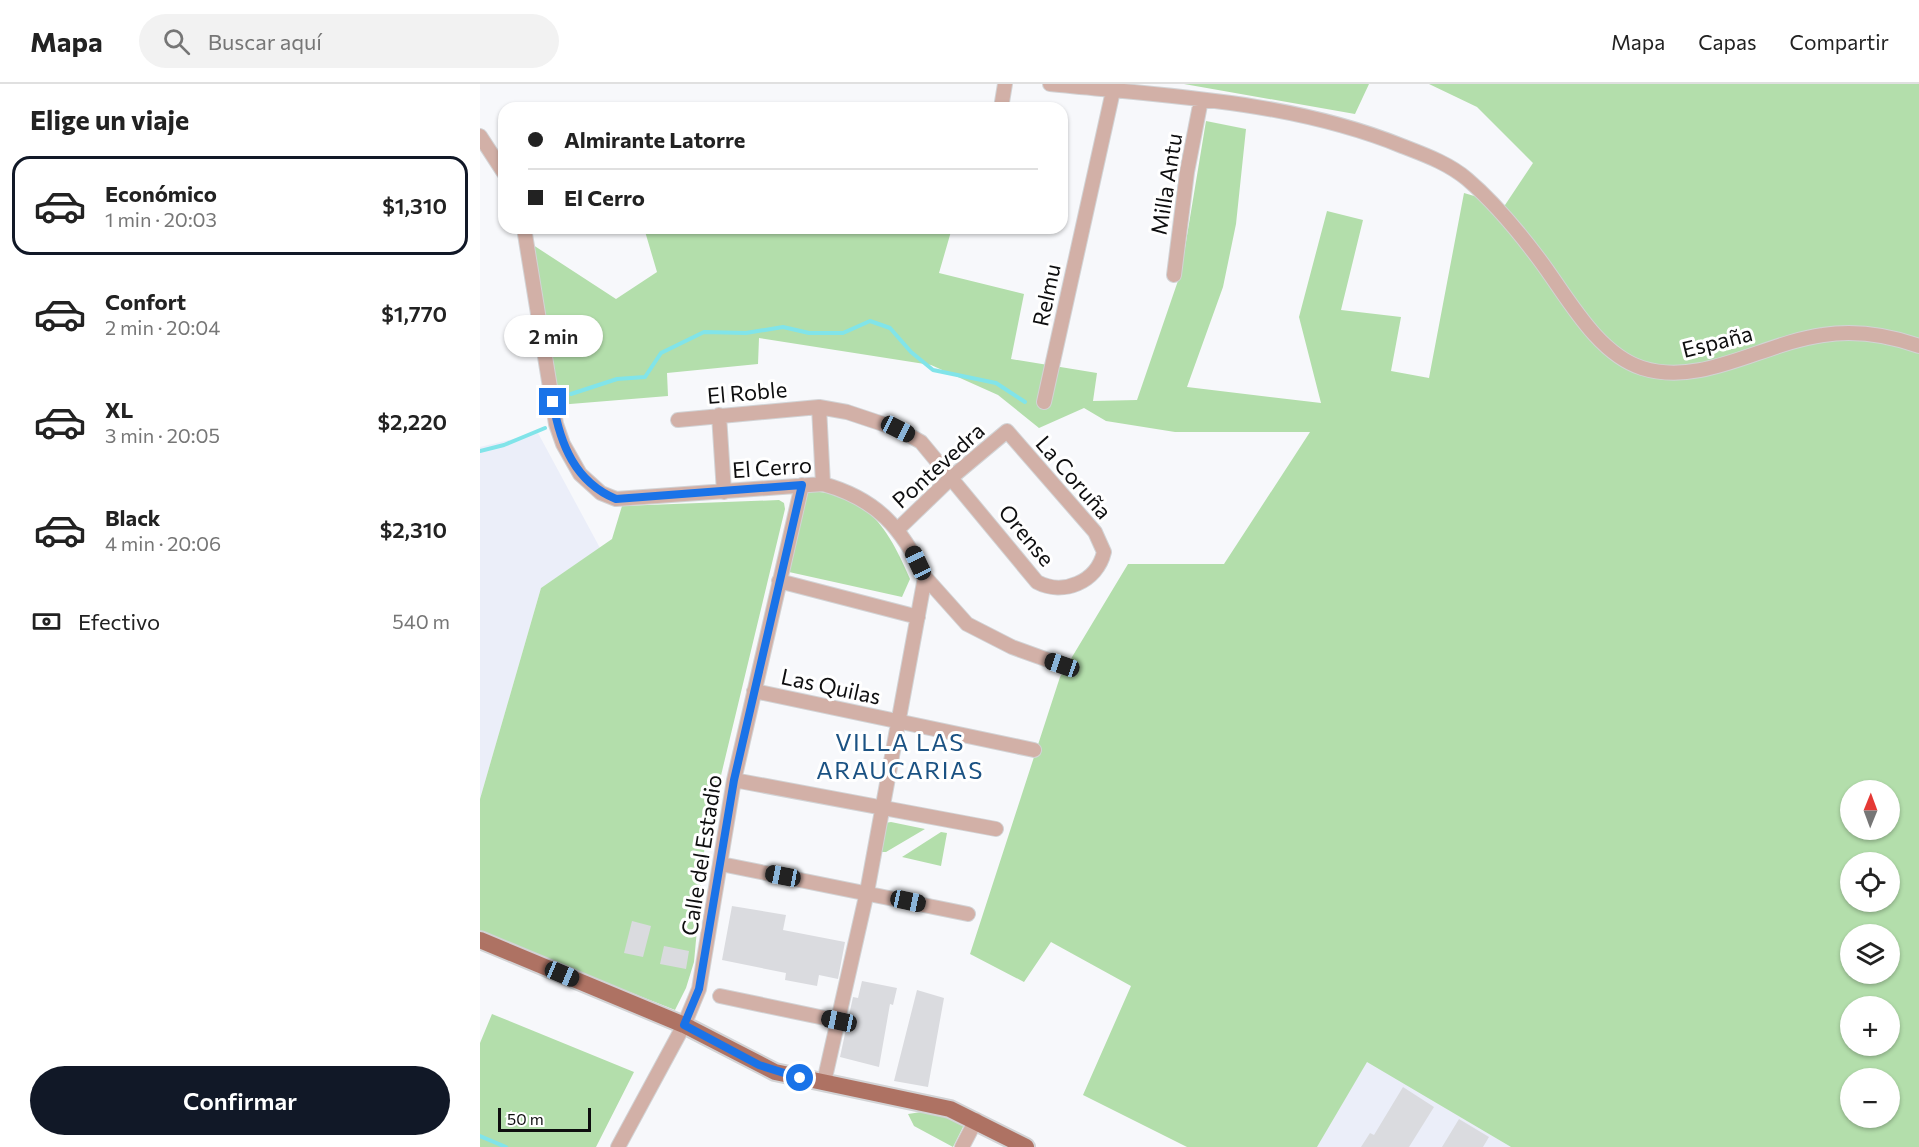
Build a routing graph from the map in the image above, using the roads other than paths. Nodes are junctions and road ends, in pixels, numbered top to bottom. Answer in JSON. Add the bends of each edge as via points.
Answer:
{"nodes":[{"id":1,"x":1005,"y":84,"type":"edge"},
{"id":2,"x":1050,"y":84,"type":"edge"},
{"id":3,"x":1113,"y":91,"type":"junction"},
{"id":4,"x":1201,"y":100,"type":"junction"},
{"id":5,"x":1002,"y":102,"type":"edge"},
{"id":6,"x":480,"y":136,"type":"edge"},
{"id":7,"x":498,"y":163,"type":"edge"},
{"id":8,"x":525,"y":234,"type":"edge"},
{"id":9,"x":1174,"y":275,"type":"dead end"},
{"id":10,"x":1919,"y":346,"type":"edge"},
{"id":11,"x":1044,"y":402,"type":"dead end"},
{"id":12,"x":819,"y":408,"type":"junction"},
{"id":13,"x":718,"y":415,"type":"junction"},
{"id":14,"x":678,"y":420,"type":"dead end"},
{"id":15,"x":1007,"y":431,"type":"joint"},
{"id":16,"x":952,"y":477,"type":"junction"},
{"id":17,"x":823,"y":484,"type":"junction"},
{"id":18,"x":802,"y":485,"type":"junction"},
{"id":19,"x":724,"y":492,"type":"junction"},
{"id":20,"x":898,"y":529,"type":"junction"},
{"id":21,"x":925,"y":577,"type":"junction"},
{"id":22,"x":779,"y":581,"type":"junction"},
{"id":23,"x":1085,"y":581,"type":"joint"},
{"id":24,"x":918,"y":616,"type":"junction"},
{"id":25,"x":1062,"y":665,"type":"dead end"},
{"id":26,"x":754,"y":691,"type":"junction"},
{"id":27,"x":899,"y":722,"type":"junction"},
{"id":28,"x":1034,"y":750,"type":"dead end"},
{"id":29,"x":734,"y":780,"type":"junction"},
{"id":30,"x":884,"y":807,"type":"junction"},
{"id":31,"x":996,"y":829,"type":"dead end"},
{"id":32,"x":721,"y":864,"type":"junction"},
{"id":33,"x":867,"y":892,"type":"junction"},
{"id":34,"x":968,"y":914,"type":"dead end"},
{"id":35,"x":480,"y":940,"type":"edge"},
{"id":36,"x":720,"y":996,"type":"dead end"},
{"id":37,"x":839,"y":1021,"type":"junction"},
{"id":38,"x":684,"y":1025,"type":"junction"},
{"id":39,"x":824,"y":1082,"type":"junction"},
{"id":40,"x":975,"y":1120,"type":"junction"},
{"id":41,"x":618,"y":1147,"type":"edge"},
{"id":42,"x":962,"y":1147,"type":"edge"},
{"id":43,"x":1026,"y":1147,"type":"edge"}],
"edges":[{"from":1,"to":5,"type":"street"},
{"from":2,"to":3,"type":"street","name":"España"},
{"from":3,"to":4,"type":"street","name":"España"},
{"from":3,"to":11,"type":"street","name":"Relmu"},
{"from":4,"to":9,"type":"street","name":"Milla Antu"},
{"from":4,"to":10,"type":"street","name":"España","via":[[1253,106],[1338,124],[1447,165],[1483,194],[1538,256],[1607,349],[1627,362],[1656,371],[1695,371],[1823,335],[1882,336]]},
{"from":6,"to":7,"type":"street"},
{"from":8,"to":19,"type":"street","name":"El Cerro","via":[[556,424],[580,474],[601,493],[616,499]]},
{"from":12,"to":13,"type":"street","name":"El Roble"},
{"from":12,"to":16,"type":"street","name":"El Roble","via":[[872,419],[910,435]]},
{"from":12,"to":17,"type":"street","name":"El Roble"},
{"from":13,"to":14,"type":"street","name":"El Roble"},
{"from":13,"to":19,"type":"street"},
{"from":15,"to":16,"type":"street","name":"Pontevedra"},
{"from":15,"to":23,"type":"street","name":"La Coruña","via":[[1095,532],[1104,548],[1099,566]]},
{"from":16,"to":20,"type":"street","name":"Pontevedra"},
{"from":16,"to":23,"type":"street","name":"Orense","via":[[1037,582],[1061,587]]},
{"from":17,"to":18,"type":"street","name":"El Cerro"},
{"from":17,"to":20,"type":"street","name":"El Cerro","via":[[853,493]]},
{"from":18,"to":19,"type":"street","name":"El Cerro"},
{"from":18,"to":22,"type":"street","name":"Calle del Estadio"},
{"from":20,"to":21,"type":"street","name":"El Cerro"},
{"from":21,"to":24,"type":"street"},
{"from":21,"to":25,"type":"street","name":"El Cerro","via":[[967,624],[1012,647]]},
{"from":22,"to":24,"type":"street"},
{"from":22,"to":26,"type":"street","name":"Calle del Estadio"},
{"from":24,"to":27,"type":"street"},
{"from":26,"to":27,"type":"street","name":"Las Quilas"},
{"from":26,"to":29,"type":"street","name":"Calle del Estadio"},
{"from":27,"to":28,"type":"street","name":"Las Quilas"},
{"from":27,"to":30,"type":"street"},
{"from":29,"to":30,"type":"street"},
{"from":29,"to":32,"type":"street","name":"Calle del Estadio"},
{"from":30,"to":31,"type":"street"},
{"from":30,"to":33,"type":"street"},
{"from":32,"to":33,"type":"street"},
{"from":32,"to":38,"type":"street","name":"Calle del Estadio","via":[[699,989]]},
{"from":33,"to":34,"type":"street"},
{"from":33,"to":37,"type":"street"},
{"from":35,"to":38,"type":"main road"},
{"from":36,"to":37,"type":"street"},
{"from":37,"to":39,"type":"street"},
{"from":38,"to":39,"type":"main road","via":[[776,1072]]},
{"from":38,"to":41,"type":"street","name":"Calle del Estadio"},
{"from":39,"to":40,"type":"main road","via":[[950,1109]]},
{"from":40,"to":42,"type":"street"},
{"from":40,"to":43,"type":"main road"}]}
